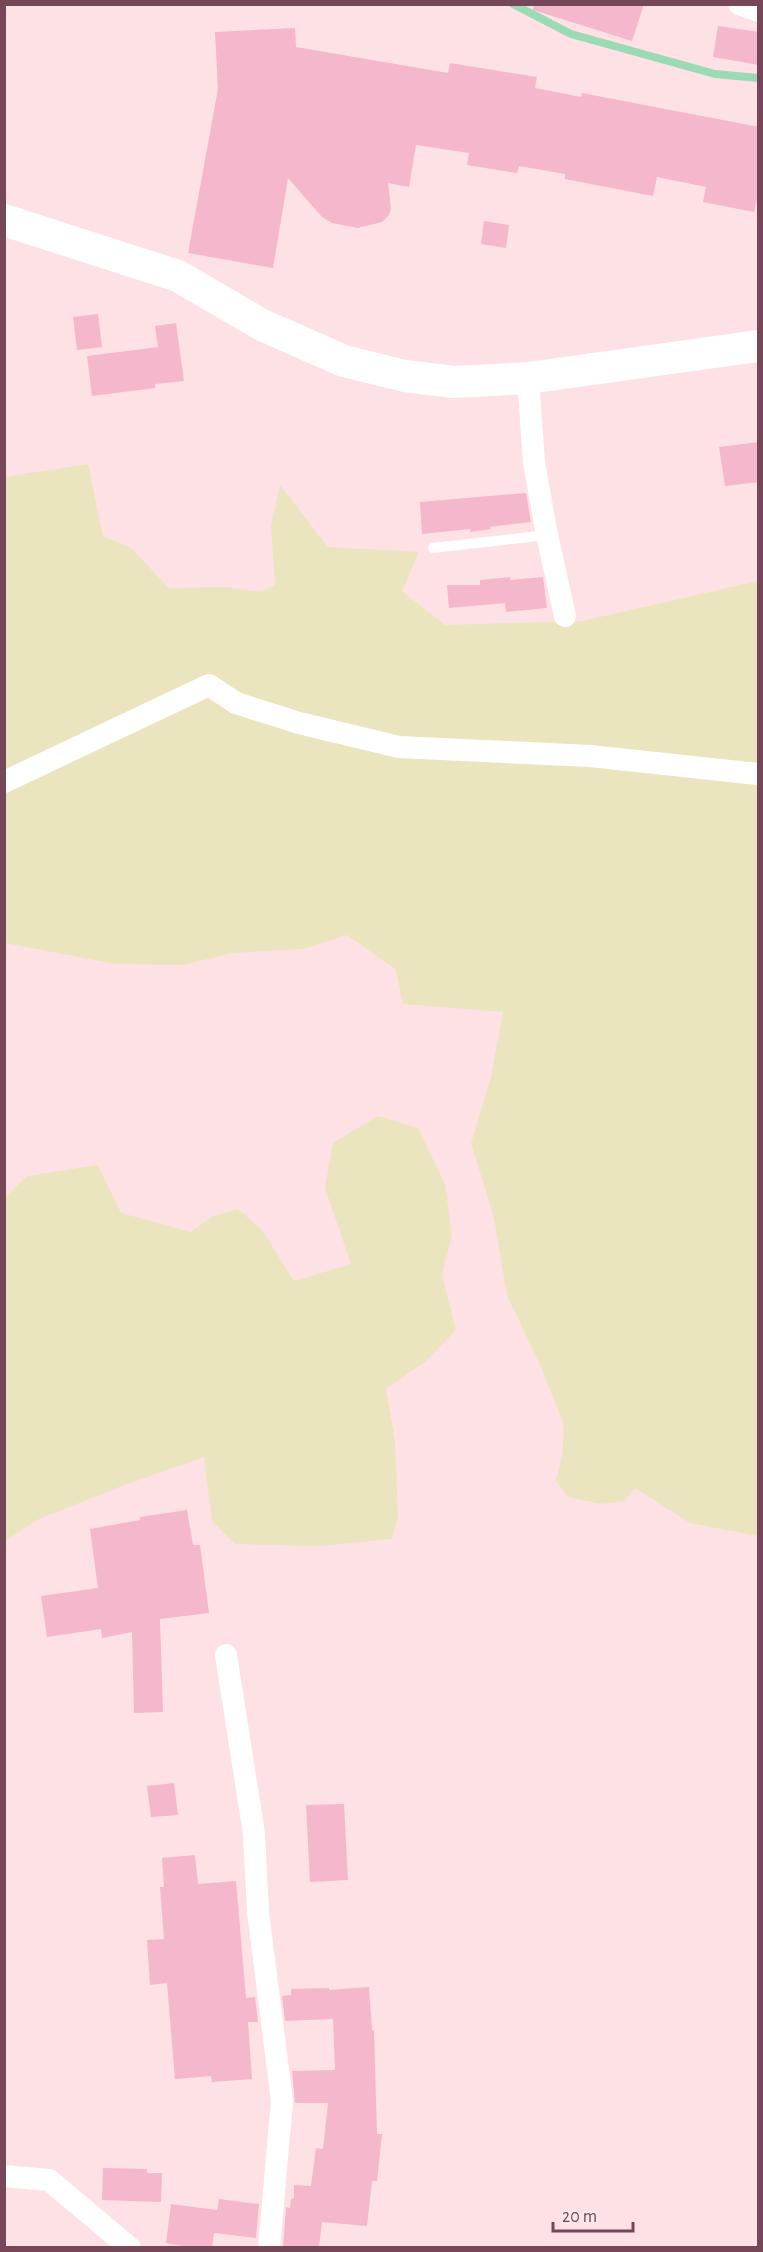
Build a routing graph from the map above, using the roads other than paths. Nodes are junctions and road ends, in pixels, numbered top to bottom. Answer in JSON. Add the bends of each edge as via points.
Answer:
{"nodes":[{"id":1,"x":739,"y":4,"type":"edge"},
{"id":2,"x":759,"y":11,"type":"edge"},
{"id":3,"x":4,"y":220,"type":"edge"},
{"id":4,"x":759,"y":346,"type":"edge"},
{"id":5,"x":528,"y":378,"type":"junction"},
{"id":6,"x":547,"y":535,"type":"junction"},
{"id":7,"x":433,"y":548,"type":"dead end"},
{"id":8,"x":565,"y":616,"type":"dead end"},
{"id":9,"x":759,"y":774,"type":"edge"},
{"id":10,"x":4,"y":782,"type":"edge"},
{"id":11,"x":226,"y":1655,"type":"dead end"},
{"id":12,"x":4,"y":2176,"type":"edge"},
{"id":13,"x":130,"y":2247,"type":"edge"},
{"id":14,"x":268,"y":2247,"type":"edge"}],
"edges":[{"from":1,"to":2,"type":"street"},
{"from":3,"to":5,"type":"street","via":[[178,276],[262,325],[344,361],[405,376],[454,382]]},
{"from":4,"to":5,"type":"street"},
{"from":5,"to":6,"type":"street","via":[[534,462]]},
{"from":6,"to":7,"type":"lane"},
{"from":6,"to":8,"type":"street"},
{"from":9,"to":10,"type":"street","via":[[590,756],[399,747],[236,703],[210,685]]},
{"from":11,"to":14,"type":"street","via":[[254,1834],[258,1912],[282,2101]]},
{"from":12,"to":13,"type":"street","via":[[49,2180]]}]}
